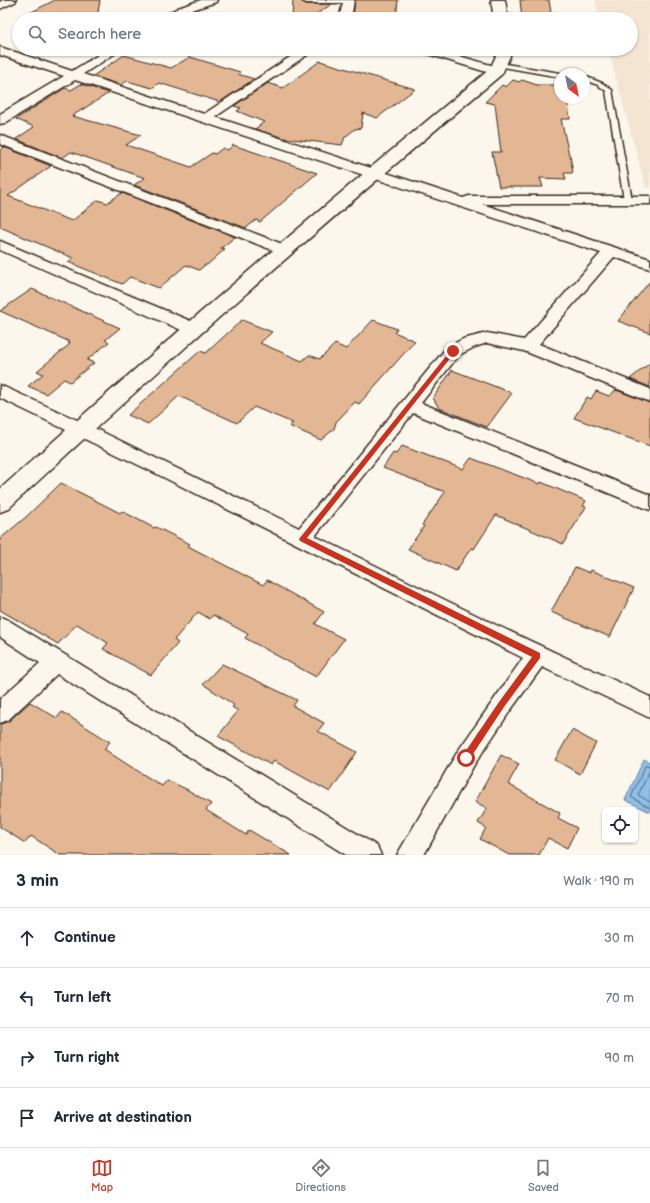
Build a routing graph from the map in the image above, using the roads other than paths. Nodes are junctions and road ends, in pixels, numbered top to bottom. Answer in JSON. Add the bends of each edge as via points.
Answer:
{"nodes":[{"id":1,"x":10,"y":0,"type":"edge"},
{"id":2,"x":212,"y":0,"type":"edge"},
{"id":3,"x":306,"y":0,"type":"edge"},
{"id":4,"x":349,"y":0,"type":"edge"},
{"id":5,"x":498,"y":0,"type":"edge"},
{"id":6,"x":0,"y":6,"type":"edge"},
{"id":7,"x":178,"y":12,"type":"edge"},
{"id":8,"x":346,"y":12,"type":"edge"},
{"id":9,"x":500,"y":12,"type":"edge"},
{"id":10,"x":0,"y":51,"type":"edge"},
{"id":11,"x":12,"y":55,"type":"edge"},
{"id":12,"x":15,"y":56,"type":"edge"},
{"id":13,"x":105,"y":56,"type":"edge"},
{"id":14,"x":299,"y":56,"type":"edge"},
{"id":15,"x":464,"y":56,"type":"edge"},
{"id":16,"x":500,"y":62,"type":"edge"},
{"id":17,"x":554,"y":74,"type":"edge"},
{"id":18,"x":74,"y":76,"type":"junction"},
{"id":19,"x":590,"y":80,"type":"edge"},
{"id":20,"x":204,"y":119,"type":"junction"},
{"id":21,"x":0,"y":120,"type":"edge"},
{"id":22,"x":0,"y":139,"type":"edge"},
{"id":23,"x":372,"y":174,"type":"junction"},
{"id":24,"x":542,"y":199,"type":"junction"},
{"id":25,"x":628,"y":200,"type":"junction"},
{"id":26,"x":650,"y":200,"type":"edge"},
{"id":27,"x":455,"y":201,"type":"junction"},
{"id":28,"x":524,"y":223,"type":"junction"},
{"id":29,"x":0,"y":246,"type":"edge"},
{"id":30,"x":285,"y":250,"type":"junction"},
{"id":31,"x":611,"y":251,"type":"junction"},
{"id":32,"x":650,"y":264,"type":"edge"},
{"id":33,"x":194,"y":329,"type":"junction"},
{"id":34,"x":528,"y":346,"type":"junction"},
{"id":35,"x":0,"y":391,"type":"edge"},
{"id":36,"x":650,"y":396,"type":"edge"},
{"id":37,"x":410,"y":404,"type":"junction"},
{"id":38,"x":80,"y":428,"type":"junction"},
{"id":39,"x":0,"y":503,"type":"edge"},
{"id":40,"x":650,"y":503,"type":"edge"},
{"id":41,"x":302,"y":539,"type":"junction"},
{"id":42,"x":0,"y":626,"type":"edge"},
{"id":43,"x":537,"y":656,"type":"junction"},
{"id":44,"x":56,"y":662,"type":"junction"},
{"id":45,"x":650,"y":708,"type":"edge"},
{"id":46,"x":0,"y":713,"type":"edge"},
{"id":47,"x":368,"y":855,"type":"edge"},
{"id":48,"x":410,"y":855,"type":"edge"}],
"edges":[{"from":1,"to":6,"type":"street"},
{"from":2,"to":7,"type":"street"},
{"from":3,"to":4,"type":"street"},
{"from":4,"to":8,"type":"street"},
{"from":5,"to":9,"type":"street"},
{"from":10,"to":11,"type":"street"},
{"from":12,"to":18,"type":"street"},
{"from":13,"to":18,"type":"street"},
{"from":14,"to":20,"type":"street"},
{"from":15,"to":16,"type":"street"},
{"from":16,"to":17,"type":"lane"},
{"from":16,"to":23,"type":"street"},
{"from":18,"to":20,"type":"street"},
{"from":18,"to":21,"type":"street"},
{"from":19,"to":25,"type":"lane","via":[[609,90]]},
{"from":20,"to":23,"type":"street"},
{"from":22,"to":30,"type":"street"},
{"from":23,"to":27,"type":"street"},
{"from":23,"to":30,"type":"street"},
{"from":24,"to":25,"type":"street"},
{"from":24,"to":27,"type":"street"},
{"from":24,"to":28,"type":"street"},
{"from":25,"to":26,"type":"street"},
{"from":27,"to":28,"type":"street"},
{"from":28,"to":31,"type":"street"},
{"from":29,"to":33,"type":"street"},
{"from":30,"to":33,"type":"street"},
{"from":31,"to":32,"type":"street"},
{"from":31,"to":34,"type":"street"},
{"from":33,"to":38,"type":"street"},
{"from":34,"to":36,"type":"street"},
{"from":34,"to":37,"type":"street","via":[[487,338],[469,343],[453,351]]},
{"from":35,"to":38,"type":"street"},
{"from":37,"to":40,"type":"street"},
{"from":37,"to":41,"type":"street"},
{"from":38,"to":39,"type":"street"},
{"from":38,"to":41,"type":"street"},
{"from":41,"to":43,"type":"street"},
{"from":42,"to":44,"type":"street"},
{"from":43,"to":45,"type":"street"},
{"from":43,"to":48,"type":"street","via":[[466,758]]},
{"from":44,"to":46,"type":"street"},
{"from":44,"to":47,"type":"street"}]}
